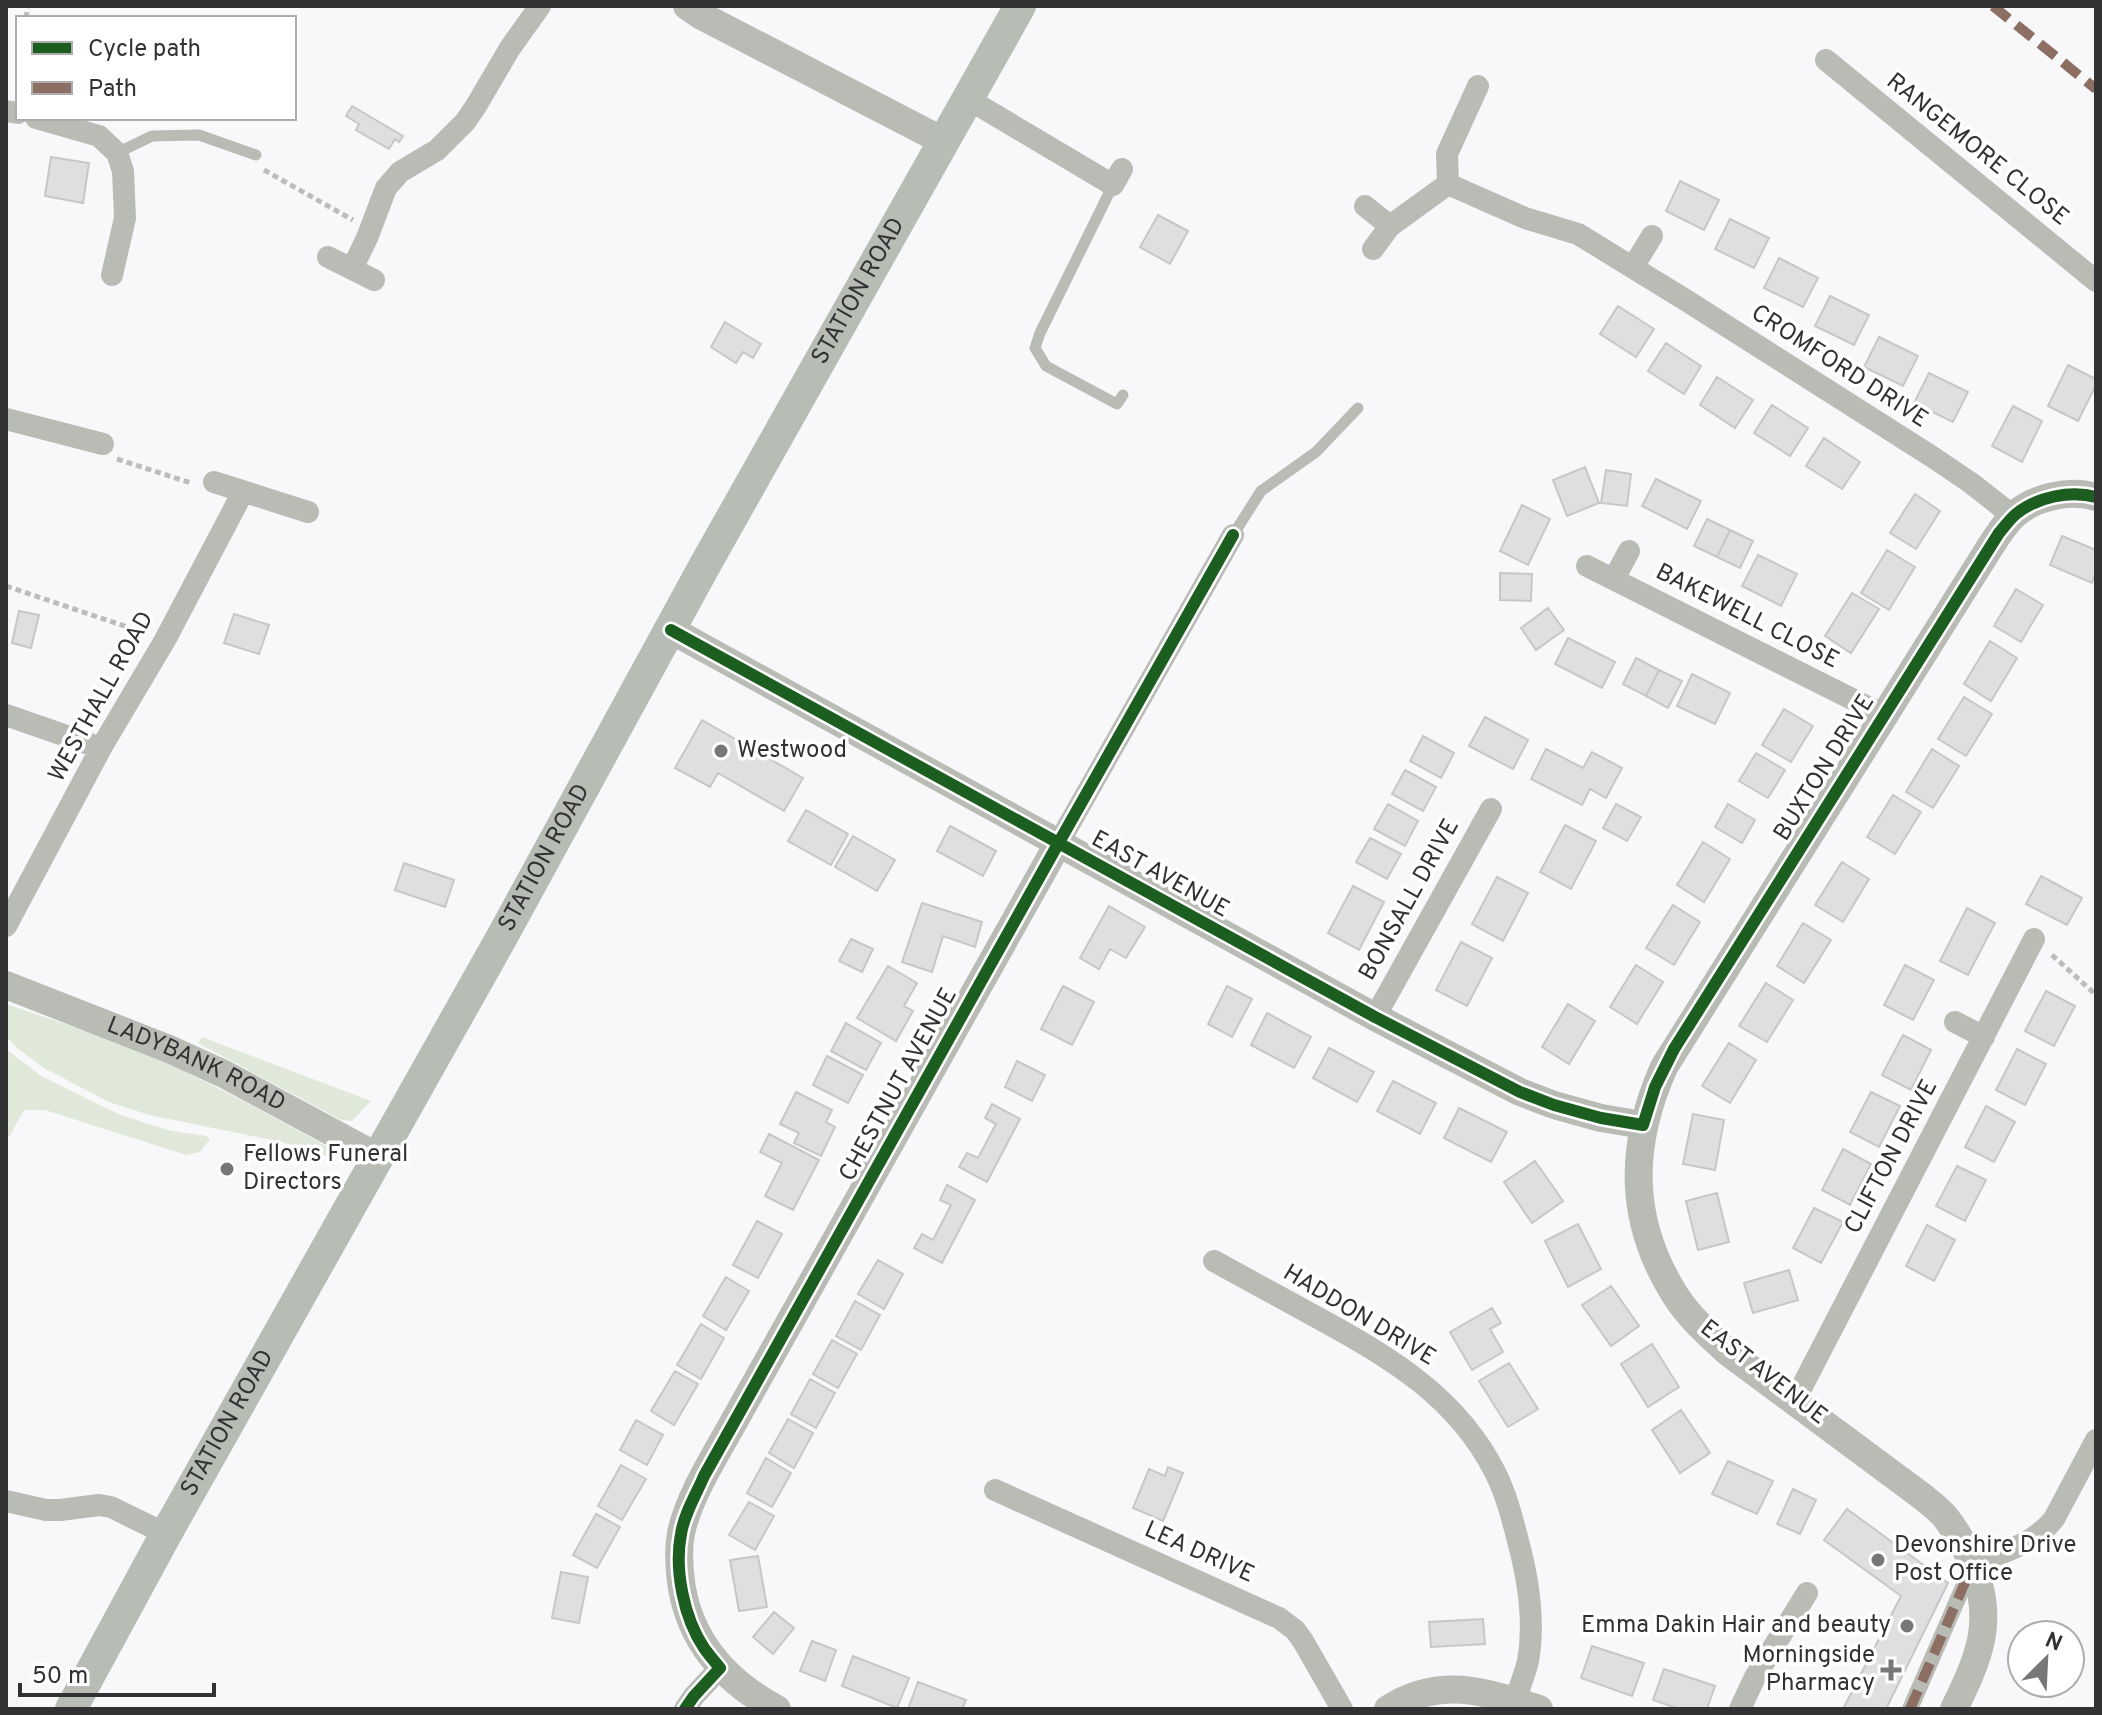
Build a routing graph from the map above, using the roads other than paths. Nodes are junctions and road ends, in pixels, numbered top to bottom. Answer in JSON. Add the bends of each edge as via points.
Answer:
{"nodes":[{"id":1,"x":540,"y":6,"type":"edge"},
{"id":2,"x":687,"y":6,"type":"edge"},
{"id":3,"x":1020,"y":6,"type":"edge"},
{"id":4,"x":1826,"y":60,"type":"dead end"},
{"id":5,"x":1478,"y":86,"type":"dead end"},
{"id":6,"x":968,"y":99,"type":"junction"},
{"id":7,"x":43,"y":120,"type":"edge"},
{"id":8,"x":945,"y":142,"type":"junction"},
{"id":9,"x":117,"y":153,"type":"junction"},
{"id":10,"x":256,"y":155,"type":"road end"},
{"id":11,"x":1118,"y":177,"type":"joint"},
{"id":12,"x":1448,"y":184,"type":"junction"},
{"id":13,"x":1365,"y":206,"type":"dead end"},
{"id":14,"x":1390,"y":226,"type":"junction"},
{"id":15,"x":1652,"y":236,"type":"dead end"},
{"id":16,"x":1373,"y":249,"type":"dead end"},
{"id":17,"x":328,"y":257,"type":"dead end"},
{"id":18,"x":1633,"y":267,"type":"junction"},
{"id":19,"x":352,"y":269,"type":"junction"},
{"id":20,"x":112,"y":275,"type":"dead end"},
{"id":21,"x":374,"y":280,"type":"dead end"},
{"id":22,"x":2096,"y":281,"type":"edge"},
{"id":23,"x":1123,"y":395,"type":"dead end"},
{"id":24,"x":1358,"y":408,"type":"dead end"},
{"id":25,"x":6,"y":419,"type":"edge"},
{"id":26,"x":103,"y":444,"type":"road end"},
{"id":27,"x":214,"y":482,"type":"road end"},
{"id":28,"x":243,"y":492,"type":"junction"},
{"id":29,"x":2096,"y":497,"type":"edge"},
{"id":30,"x":308,"y":512,"type":"dead end"},
{"id":31,"x":2013,"y":516,"type":"junction"},
{"id":32,"x":1233,"y":535,"type":"joint"},
{"id":33,"x":1629,"y":551,"type":"dead end"},
{"id":34,"x":1587,"y":566,"type":"dead end"},
{"id":35,"x":1614,"y":579,"type":"junction"},
{"id":36,"x":671,"y":630,"type":"junction"},
{"id":37,"x":6,"y":715,"type":"edge"},
{"id":38,"x":1884,"y":715,"type":"junction"},
{"id":39,"x":101,"y":748,"type":"junction"},
{"id":40,"x":1491,"y":809,"type":"dead end"},
{"id":41,"x":1058,"y":844,"type":"junction"},
{"id":42,"x":6,"y":926,"type":"edge"},
{"id":43,"x":2034,"y":939,"type":"road end"},
{"id":44,"x":6,"y":985,"type":"edge"},
{"id":45,"x":1375,"y":1017,"type":"junction"},
{"id":46,"x":1955,"y":1022,"type":"dead end"},
{"id":47,"x":1984,"y":1037,"type":"junction"},
{"id":48,"x":1643,"y":1125,"type":"junction"},
{"id":49,"x":378,"y":1157,"type":"junction"},
{"id":50,"x":1214,"y":1261,"type":"dead end"},
{"id":51,"x":1795,"y":1400,"type":"junction"},
{"id":52,"x":2096,"y":1440,"type":"edge"},
{"id":53,"x":995,"y":1490,"type":"dead end"},
{"id":54,"x":6,"y":1501,"type":"edge"},
{"id":55,"x":166,"y":1534,"type":"junction"},
{"id":56,"x":1973,"y":1564,"type":"junction"},
{"id":57,"x":1807,"y":1593,"type":"dead end"},
{"id":58,"x":720,"y":1668,"type":"junction"},
{"id":59,"x":1527,"y":1705,"type":"edge"},
{"id":60,"x":71,"y":1709,"type":"edge"},
{"id":61,"x":685,"y":1709,"type":"edge"},
{"id":62,"x":777,"y":1709,"type":"edge"},
{"id":63,"x":1342,"y":1709,"type":"edge"},
{"id":64,"x":1388,"y":1709,"type":"edge"},
{"id":65,"x":1740,"y":1709,"type":"edge"},
{"id":66,"x":1910,"y":1709,"type":"edge"},
{"id":67,"x":1954,"y":1709,"type":"edge"}],
"edges":[{"from":1,"to":19,"type":"street","via":[[465,122],[386,188]]},
{"from":2,"to":8,"type":"street"},
{"from":3,"to":6,"type":"main road","name":"STATION ROAD"},
{"from":4,"to":22,"type":"street","name":"RANGEMORE CLOSE"},
{"from":5,"to":12,"type":"street","via":[[1447,154]]},
{"from":6,"to":8,"type":"main road","name":"STATION ROAD"},
{"from":6,"to":11,"type":"street"},
{"from":7,"to":9,"type":"street","via":[[99,136]]},
{"from":8,"to":36,"type":"main road","name":"STATION ROAD"},
{"from":9,"to":10,"type":"lane","via":[[152,136],[199,135]]},
{"from":9,"to":20,"type":"street","via":[[125,218]]},
{"from":11,"to":23,"type":"lane","via":[[1035,348],[1046,366],[1117,404]]},
{"from":12,"to":14,"type":"street"},
{"from":12,"to":18,"type":"street","name":"CROMFORD DRIVE","via":[[1525,218],[1578,234]]},
{"from":13,"to":14,"type":"street"},
{"from":14,"to":16,"type":"street"},
{"from":15,"to":18,"type":"street"},
{"from":17,"to":19,"type":"street"},
{"from":18,"to":31,"type":"street","name":"CROMFORD DRIVE","via":[[1931,456]]},
{"from":19,"to":21,"type":"street"},
{"from":24,"to":32,"type":"lane","via":[[1316,452],[1261,491]]},
{"from":25,"to":26,"type":"street"},
{"from":27,"to":28,"type":"street"},
{"from":28,"to":30,"type":"street"},
{"from":28,"to":39,"type":"street","name":"WESTHALL ROAD"},
{"from":29,"to":31,"type":"street","name":"BUXTON DRIVE","via":[[2050,498]]},
{"from":31,"to":38,"type":"street","name":"BUXTON DRIVE"},
{"from":32,"to":41,"type":"street","name":"CHESTNUT AVENUE"},
{"from":33,"to":35,"type":"street"},
{"from":34,"to":35,"type":"street","name":"BAKEWELL CLOSE"},
{"from":35,"to":38,"type":"street","name":"BAKEWELL CLOSE"},
{"from":36,"to":41,"type":"street","name":"EAST AVENUE"},
{"from":36,"to":49,"type":"main road","name":"STATION ROAD"},
{"from":37,"to":39,"type":"street"},
{"from":38,"to":48,"type":"street","name":"BUXTON DRIVE","via":[[1664,1067]]},
{"from":39,"to":42,"type":"street","name":"WESTHALL ROAD"},
{"from":40,"to":45,"type":"street","name":"BONSALL DRIVE"},
{"from":41,"to":45,"type":"street","name":"EAST AVENUE"},
{"from":41,"to":58,"type":"street","name":"CHESTNUT AVENUE","via":[[737,1416],[688,1513],[681,1534],[682,1592],[692,1625]]},
{"from":43,"to":47,"type":"street","name":"CLIFTON DRIVE"},
{"from":44,"to":49,"type":"street","name":"LADYBANK ROAD","via":[[224,1074]]},
{"from":45,"to":48,"type":"street","name":"EAST AVENUE","via":[[1520,1092],[1601,1118]]},
{"from":46,"to":47,"type":"street"},
{"from":47,"to":51,"type":"street","name":"CLIFTON DRIVE"},
{"from":48,"to":51,"type":"street","name":"EAST AVENUE","via":[[1639,1193],[1655,1260],[1700,1327]]},
{"from":49,"to":55,"type":"main road","name":"STATION ROAD"},
{"from":50,"to":59,"type":"street","name":"HADDON DRIVE","via":[[1409,1372],[1442,1400],[1478,1444],[1505,1495],[1523,1557],[1530,1633]]},
{"from":51,"to":56,"type":"street","name":"EAST AVENUE","via":[[1945,1516]]},
{"from":52,"to":56,"type":"street","via":[[2048,1527],[2026,1543]]},
{"from":53,"to":63,"type":"street","name":"LEA DRIVE","via":[[1279,1618],[1303,1641]]},
{"from":54,"to":55,"type":"street","via":[[46,1510],[111,1507]]},
{"from":55,"to":60,"type":"main road","name":"STATION ROAD"},
{"from":56,"to":66,"type":"street"},
{"from":56,"to":67,"type":"street","name":"EAST AVENUE","via":[[1981,1599],[1981,1638]]},
{"from":57,"to":65,"type":"street"},
{"from":58,"to":61,"type":"street"},
{"from":58,"to":62,"type":"street","name":"CHESTNUT AVENUE"},
{"from":59,"to":64,"type":"street","via":[[1474,1690],[1441,1689]]}]}
